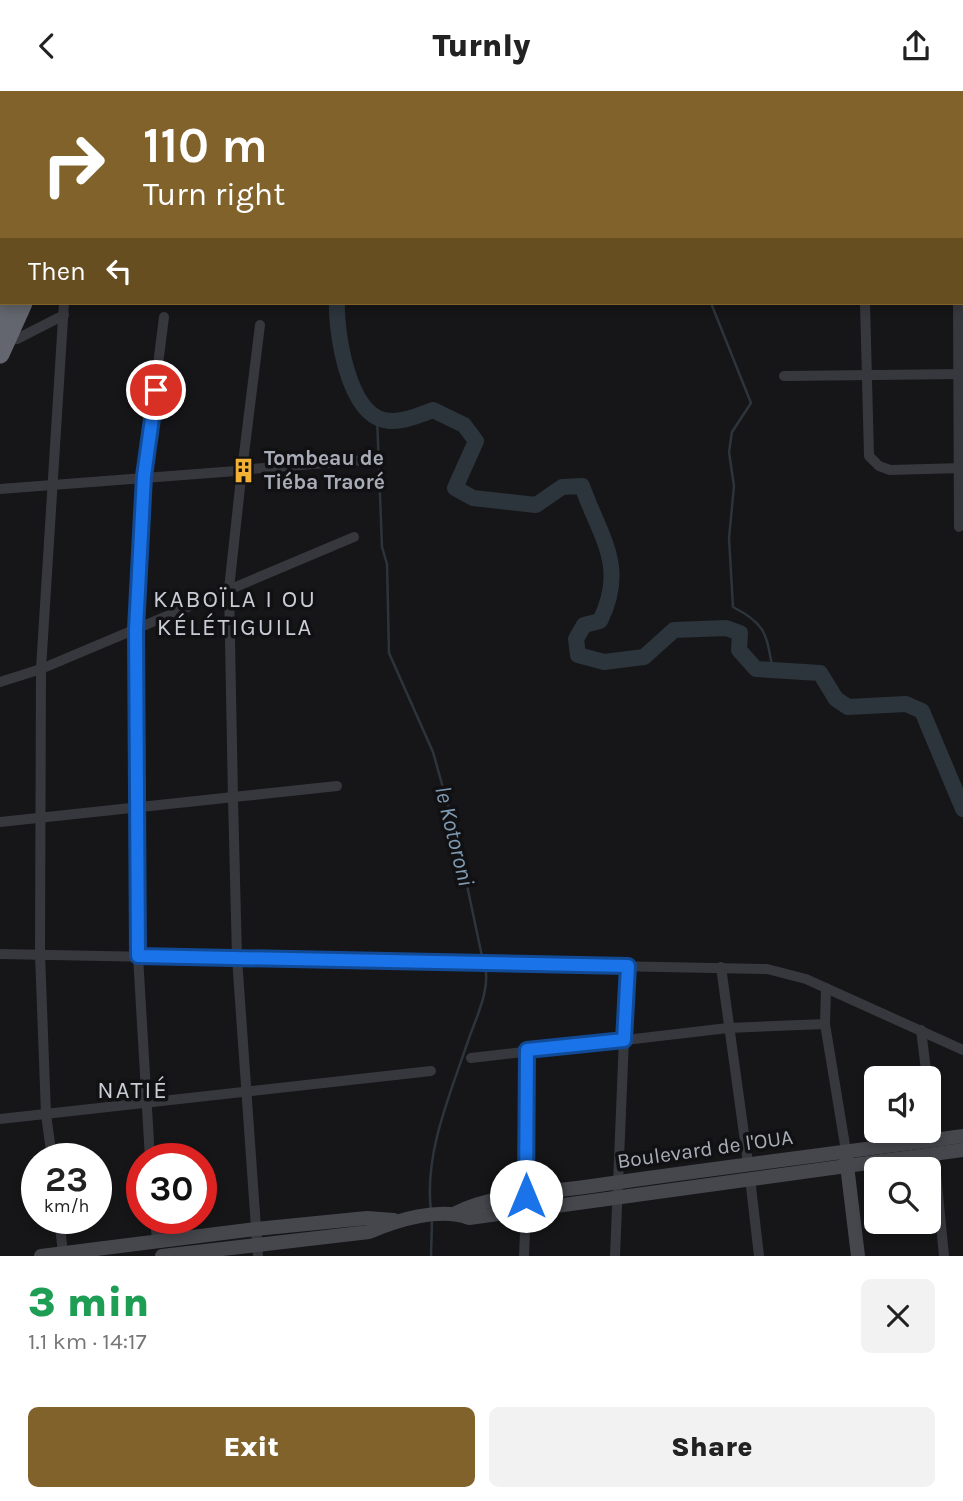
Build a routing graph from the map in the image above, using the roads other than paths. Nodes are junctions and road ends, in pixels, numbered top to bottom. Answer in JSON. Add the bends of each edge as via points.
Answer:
{"nodes":[{"id":1,"x":8,"y":305,"type":"edge"},
{"id":2,"x":22,"y":305,"type":"edge"},
{"id":3,"x":64,"y":305,"type":"edge"},
{"id":4,"x":865,"y":305,"type":"edge"},
{"id":5,"x":958,"y":305,"type":"edge"},
{"id":6,"x":64,"y":315,"type":"junction"},
{"id":7,"x":164,"y":317,"type":"dead end"},
{"id":8,"x":0,"y":321,"type":"edge"},
{"id":9,"x":260,"y":324,"type":"dead end"},
{"id":10,"x":2,"y":345,"type":"edge"},
{"id":11,"x":962,"y":374,"type":"edge"},
{"id":12,"x":784,"y":376,"type":"dead end"},
{"id":13,"x":865,"y":376,"type":"junction"},
{"id":14,"x":365,"y":460,"type":"dead end"},
{"id":15,"x":962,"y":468,"type":"edge"},
{"id":16,"x":243,"y":470,"type":"junction"},
{"id":17,"x":144,"y":476,"type":"junction"},
{"id":18,"x":53,"y":485,"type":"junction"},
{"id":19,"x":0,"y":489,"type":"edge"},
{"id":20,"x":959,"y":527,"type":"dead end"},
{"id":21,"x":354,"y":537,"type":"dead end"},
{"id":22,"x":229,"y":589,"type":"junction"},
{"id":23,"x":136,"y":629,"type":"junction"},
{"id":24,"x":41,"y":669,"type":"junction"},
{"id":25,"x":0,"y":682,"type":"edge"},
{"id":26,"x":337,"y":786,"type":"dead end"},
{"id":27,"x":233,"y":798,"type":"junction"},
{"id":28,"x":136,"y":807,"type":"junction"},
{"id":29,"x":41,"y":818,"type":"junction"},
{"id":30,"x":0,"y":822,"type":"edge"},
{"id":31,"x":0,"y":954,"type":"edge"},
{"id":32,"x":40,"y":954,"type":"junction"},
{"id":33,"x":138,"y":956,"type":"junction"},
{"id":34,"x":237,"y":958,"type":"junction"},
{"id":35,"x":628,"y":966,"type":"junction"},
{"id":36,"x":721,"y":967,"type":"junction"},
{"id":37,"x":826,"y":988,"type":"junction"},
{"id":38,"x":825,"y":1024,"type":"junction"},
{"id":39,"x":728,"y":1028,"type":"junction"},
{"id":40,"x":921,"y":1030,"type":"junction"},
{"id":41,"x":624,"y":1040,"type":"junction"},
{"id":42,"x":527,"y":1050,"type":"junction"},
{"id":43,"x":963,"y":1050,"type":"edge"},
{"id":44,"x":471,"y":1058,"type":"dead end"},
{"id":45,"x":926,"y":1066,"type":"edge"},
{"id":46,"x":431,"y":1071,"type":"dead end"},
{"id":47,"x":245,"y":1094,"type":"junction"},
{"id":48,"x":146,"y":1104,"type":"junction"},
{"id":49,"x":46,"y":1114,"type":"junction"},
{"id":50,"x":0,"y":1119,"type":"edge"},
{"id":51,"x":963,"y":1136,"type":"edge"},
{"id":52,"x":50,"y":1143,"type":"edge"},
{"id":53,"x":149,"y":1143,"type":"edge"},
{"id":54,"x":934,"y":1143,"type":"edge"},
{"id":55,"x":934,"y":1147,"type":"junction"},
{"id":56,"x":963,"y":1150,"type":"edge"},
{"id":57,"x":847,"y":1158,"type":"junction"},
{"id":58,"x":748,"y":1163,"type":"junction"},
{"id":59,"x":750,"y":1178,"type":"junction"},
{"id":60,"x":617,"y":1190,"type":"junction"},
{"id":61,"x":526,"y":1202,"type":"junction"},
{"id":62,"x":61,"y":1234,"type":"edge"},
{"id":63,"x":156,"y":1234,"type":"edge"},
{"id":64,"x":157,"y":1241,"type":"junction"},
{"id":65,"x":257,"y":1243,"type":"edge"},
{"id":66,"x":63,"y":1253,"type":"junction"},
{"id":67,"x":41,"y":1256,"type":"edge"},
{"id":68,"x":162,"y":1256,"type":"edge"},
{"id":69,"x":524,"y":1256,"type":"edge"},
{"id":70,"x":615,"y":1256,"type":"edge"},
{"id":71,"x":759,"y":1256,"type":"edge"},
{"id":72,"x":858,"y":1256,"type":"edge"},
{"id":73,"x":944,"y":1256,"type":"edge"}],
"edges":[{"from":1,"to":8,"type":"highway"},
{"from":2,"to":10,"type":"highway"},
{"from":3,"to":6,"type":"street"},
{"from":4,"to":13,"type":"street"},
{"from":5,"to":11,"type":"street"},
{"from":6,"to":10,"type":"street"},
{"from":6,"to":18,"type":"street"},
{"from":7,"to":17,"type":"street"},
{"from":9,"to":16,"type":"street"},
{"from":11,"to":13,"type":"street"},
{"from":11,"to":15,"type":"street"},
{"from":12,"to":13,"type":"street"},
{"from":13,"to":15,"type":"street","via":[[870,456],[879,466],[890,470]]},
{"from":14,"to":16,"type":"street"},
{"from":15,"to":20,"type":"street"},
{"from":16,"to":17,"type":"street"},
{"from":16,"to":22,"type":"street"},
{"from":17,"to":18,"type":"street"},
{"from":17,"to":23,"type":"street"},
{"from":18,"to":19,"type":"street"},
{"from":18,"to":24,"type":"street"},
{"from":21,"to":22,"type":"street"},
{"from":22,"to":23,"type":"street"},
{"from":22,"to":27,"type":"street"},
{"from":23,"to":24,"type":"street"},
{"from":23,"to":28,"type":"street"},
{"from":24,"to":25,"type":"street"},
{"from":24,"to":29,"type":"street"},
{"from":26,"to":27,"type":"street"},
{"from":27,"to":28,"type":"street"},
{"from":27,"to":34,"type":"street"},
{"from":28,"to":29,"type":"street"},
{"from":28,"to":33,"type":"street"},
{"from":29,"to":30,"type":"street"},
{"from":29,"to":32,"type":"street"},
{"from":31,"to":32,"type":"street"},
{"from":32,"to":33,"type":"street"},
{"from":32,"to":49,"type":"street"},
{"from":33,"to":34,"type":"street"},
{"from":33,"to":48,"type":"street"},
{"from":34,"to":35,"type":"street"},
{"from":34,"to":47,"type":"street"},
{"from":35,"to":36,"type":"street"},
{"from":35,"to":41,"type":"street"},
{"from":36,"to":37,"type":"street","via":[[767,969]]},
{"from":36,"to":39,"type":"street"},
{"from":37,"to":38,"type":"street"},
{"from":37,"to":40,"type":"street"},
{"from":38,"to":39,"type":"street"},
{"from":38,"to":57,"type":"street"},
{"from":39,"to":41,"type":"street"},
{"from":39,"to":58,"type":"street"},
{"from":40,"to":43,"type":"street"},
{"from":40,"to":45,"type":"street"},
{"from":41,"to":42,"type":"street"},
{"from":41,"to":60,"type":"street"},
{"from":42,"to":44,"type":"street"},
{"from":42,"to":61,"type":"street"},
{"from":46,"to":47,"type":"street"},
{"from":47,"to":48,"type":"street"},
{"from":47,"to":65,"type":"street"},
{"from":48,"to":49,"type":"street"},
{"from":48,"to":53,"type":"street"},
{"from":49,"to":50,"type":"street"},
{"from":49,"to":52,"type":"street"},
{"from":51,"to":55,"type":"main road"},
{"from":54,"to":55,"type":"street"},
{"from":55,"to":56,"type":"main road"},
{"from":55,"to":57,"type":"main road"},
{"from":55,"to":73,"type":"street"},
{"from":57,"to":58,"type":"main road","name":"Boulevard de l'OUA"},
{"from":57,"to":59,"type":"main road"},
{"from":57,"to":72,"type":"main road"},
{"from":58,"to":60,"type":"main road","name":"Boulevard de l'OUA"},
{"from":59,"to":60,"type":"main road"},
{"from":59,"to":71,"type":"street"},
{"from":60,"to":61,"type":"main road","name":"Boulevard de l'OUA"},
{"from":60,"to":70,"type":"street"},
{"from":61,"to":65,"type":"main road","name":"Boulevard de l'OUA","via":[[468,1206],[449,1214],[395,1220],[369,1232]]},
{"from":61,"to":69,"type":"street"},
{"from":62,"to":66,"type":"street"},
{"from":63,"to":64,"type":"street"},
{"from":64,"to":65,"type":"main road"},
{"from":64,"to":66,"type":"main road"},
{"from":65,"to":68,"type":"main road"},
{"from":66,"to":67,"type":"main road"}]}
